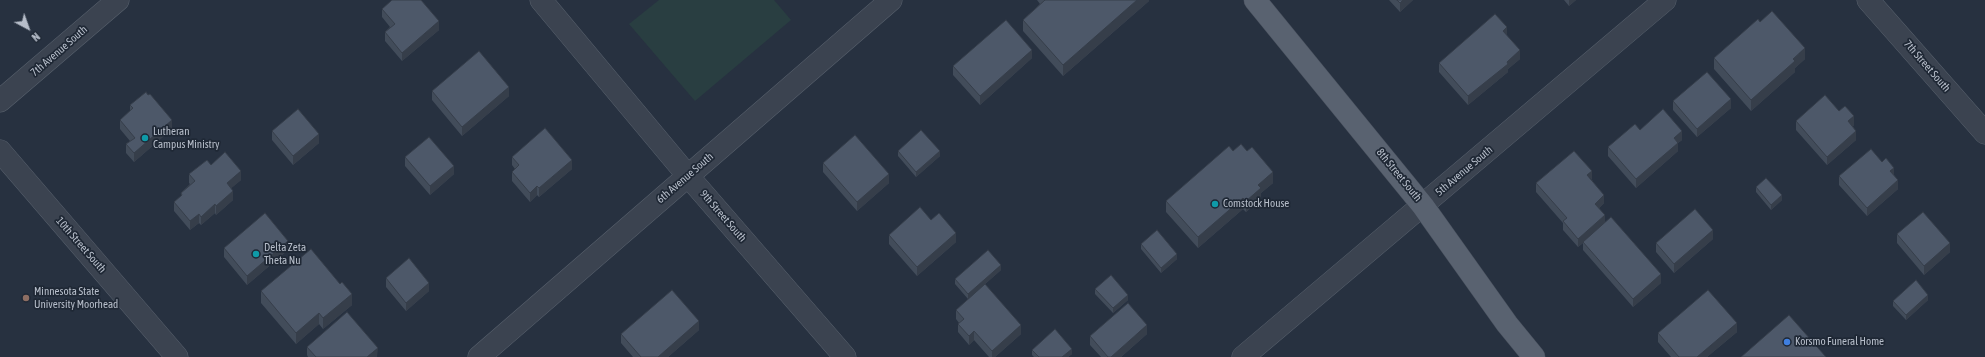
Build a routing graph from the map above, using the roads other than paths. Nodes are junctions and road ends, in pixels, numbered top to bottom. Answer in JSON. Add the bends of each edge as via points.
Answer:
{"nodes":[{"id":1,"x":118,"y":0,"type":"edge"},
{"id":2,"x":541,"y":0,"type":"edge"},
{"id":3,"x":891,"y":0,"type":"edge"},
{"id":4,"x":1255,"y":0,"type":"edge"},
{"id":5,"x":1665,"y":0,"type":"edge"},
{"id":6,"x":1868,"y":0,"type":"edge"},
{"id":7,"x":0,"y":101,"type":"edge"},
{"id":8,"x":1985,"y":132,"type":"edge"},
{"id":9,"x":0,"y":151,"type":"edge"},
{"id":10,"x":688,"y":176,"type":"junction"},
{"id":11,"x":1423,"y":206,"type":"junction"},
{"id":12,"x":177,"y":357,"type":"edge"},
{"id":13,"x":479,"y":357,"type":"edge"},
{"id":14,"x":845,"y":357,"type":"edge"},
{"id":15,"x":1243,"y":357,"type":"edge"},
{"id":16,"x":1534,"y":357,"type":"edge"}],
"edges":[{"from":1,"to":7,"type":"street","name":"7th Avenue South"},
{"from":2,"to":10,"type":"street","name":"9th Street South"},
{"from":3,"to":10,"type":"street","name":"6th Avenue South"},
{"from":4,"to":11,"type":"main road","name":"8th Street South"},
{"from":5,"to":11,"type":"street","name":"5th Avenue South"},
{"from":6,"to":8,"type":"street","name":"7th Street South"},
{"from":9,"to":12,"type":"street","name":"10th Street South"},
{"from":10,"to":13,"type":"street","name":"6th Avenue South"},
{"from":10,"to":14,"type":"street","name":"9th Street South"},
{"from":11,"to":15,"type":"street","name":"5th Avenue South"},
{"from":11,"to":16,"type":"main road","name":"8th Street South","via":[[1507,324]]}]}
